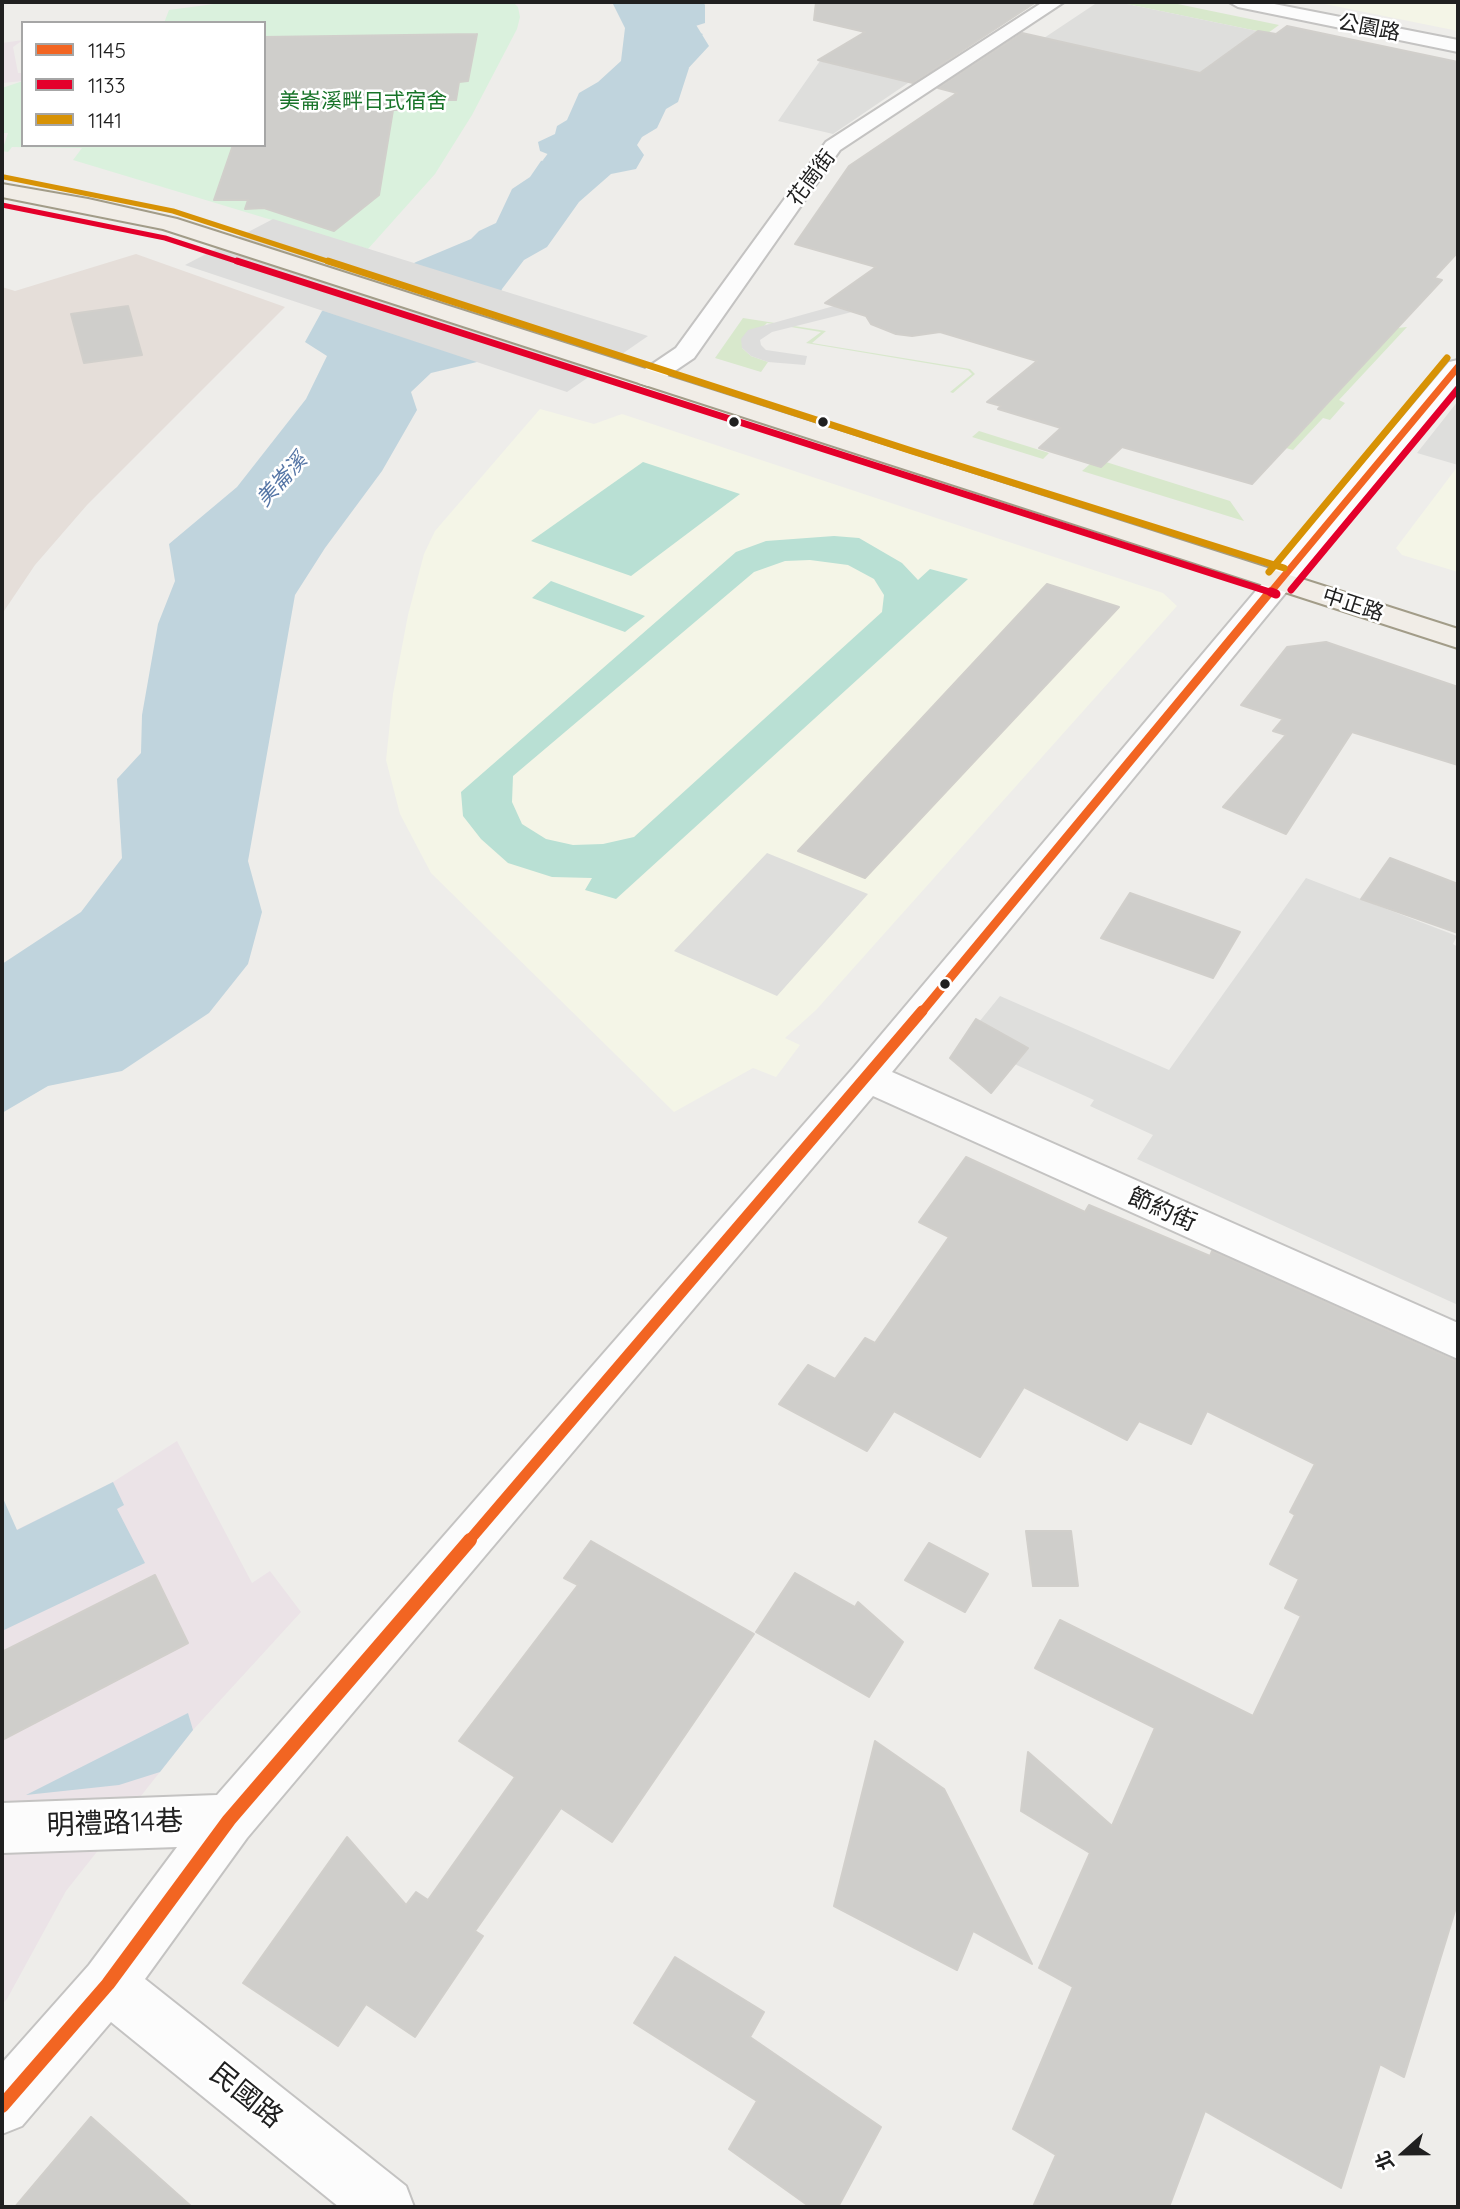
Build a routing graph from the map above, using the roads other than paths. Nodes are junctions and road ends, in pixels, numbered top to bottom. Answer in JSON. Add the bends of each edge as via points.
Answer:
{"nodes":[{"id":1,"x":1055,"y":2,"type":"edge"},
{"id":2,"x":1238,"y":2,"type":"edge"},
{"id":3,"x":1458,"y":46,"type":"edge"},
{"id":4,"x":2,"y":191,"type":"edge"},
{"id":5,"x":1458,"y":367,"type":"edge"},
{"id":6,"x":648,"y":378,"type":"junction"},
{"id":7,"x":1280,"y":580,"type":"junction"},
{"id":8,"x":1458,"y":639,"type":"edge"},
{"id":9,"x":867,"y":1077,"type":"junction"},
{"id":10,"x":1458,"y":1342,"type":"edge"},
{"id":11,"x":229,"y":1820,"type":"junction"},
{"id":12,"x":2,"y":1828,"type":"edge"},
{"id":13,"x":108,"y":1984,"type":"junction"},
{"id":14,"x":2,"y":2106,"type":"edge"},
{"id":15,"x":385,"y":2207,"type":"edge"}],
"edges":[{"from":1,"to":6,"type":"street","name":"花崗街","via":[[834,146],[685,353]]},
{"from":2,"to":3,"type":"street","name":"公園路"},
{"from":4,"to":6,"type":"main road","name":"中正路","via":[[169,224]]},
{"from":5,"to":7,"type":"street"},
{"from":6,"to":7,"type":"main road","name":"中正路"},
{"from":7,"to":8,"type":"main road","name":"中正路"},
{"from":7,"to":9,"type":"street"},
{"from":9,"to":10,"type":"street","name":"節約街"},
{"from":9,"to":11,"type":"street"},
{"from":11,"to":12,"type":"street","name":"明禮路14巷"},
{"from":11,"to":13,"type":"street"},
{"from":13,"to":14,"type":"street"},
{"from":13,"to":15,"type":"street","name":"民國路"}]}
